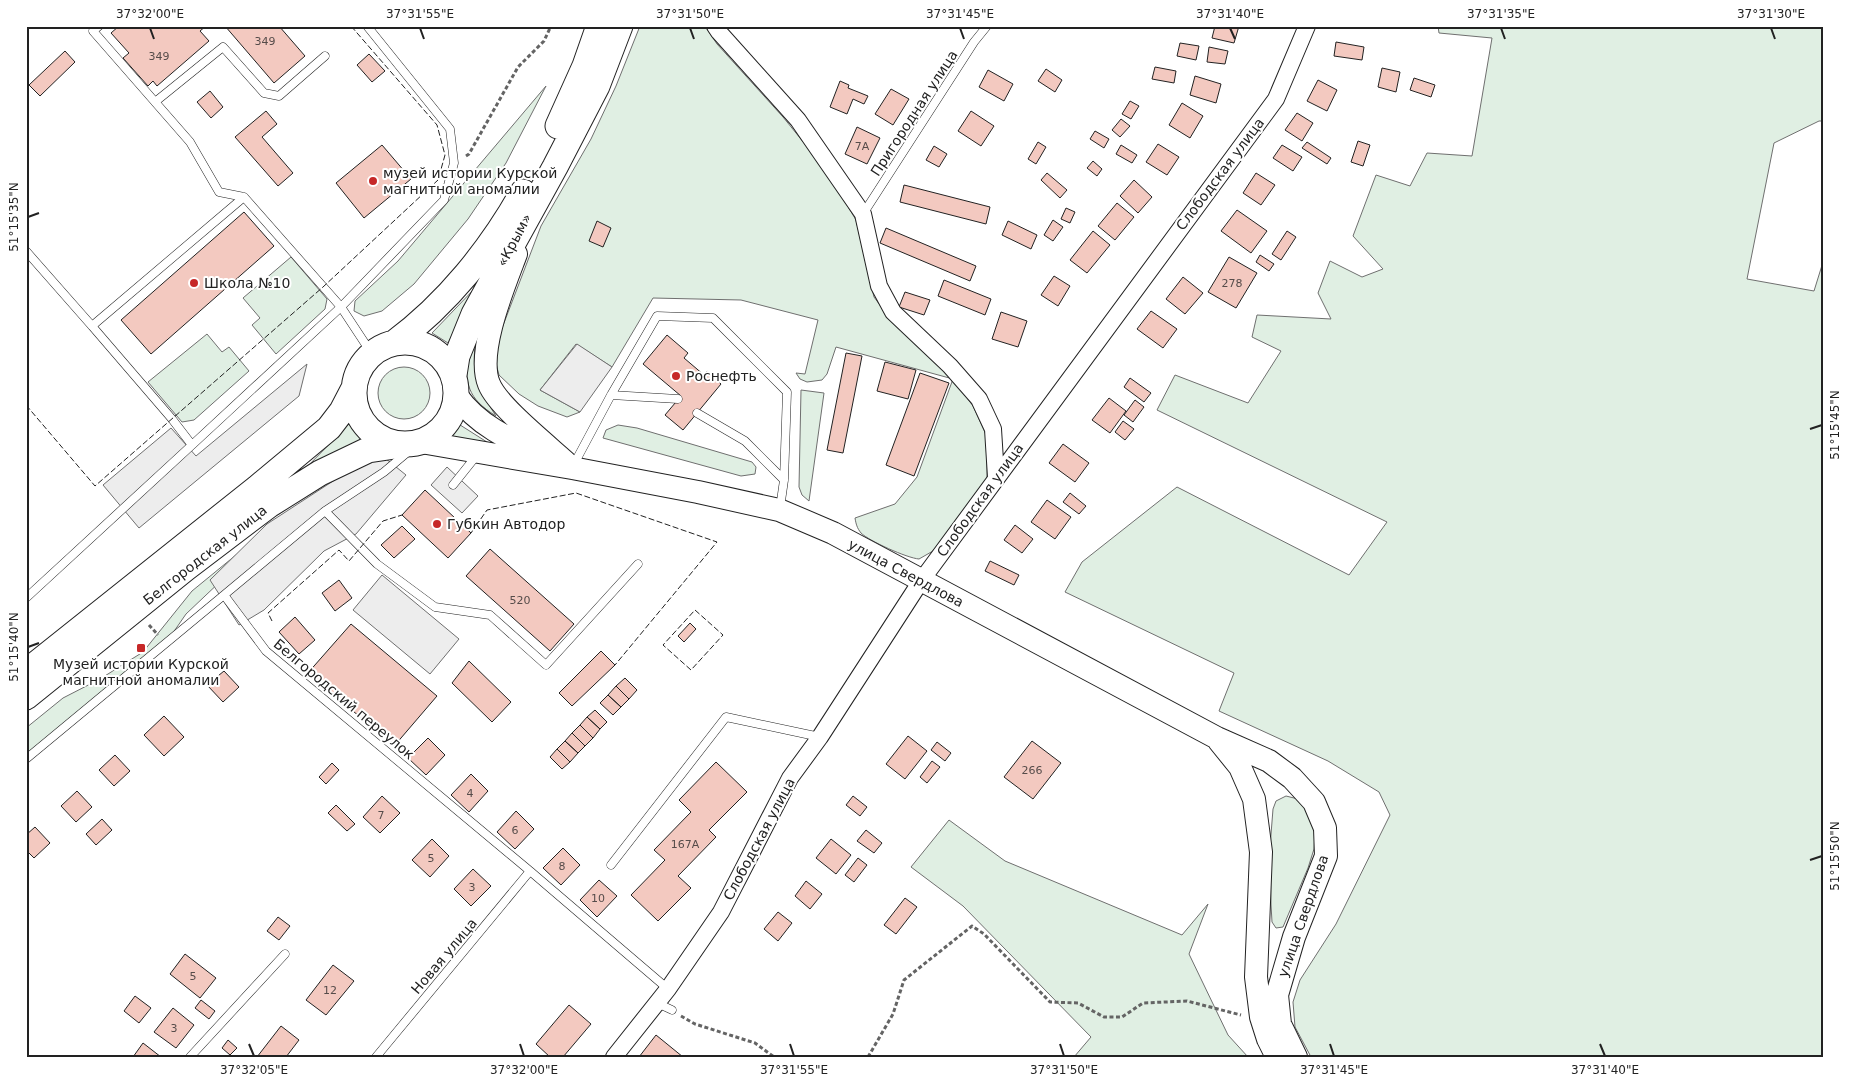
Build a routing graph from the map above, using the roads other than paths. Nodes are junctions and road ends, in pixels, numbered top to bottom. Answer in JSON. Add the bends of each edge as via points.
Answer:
{"nodes":[{"id":1,"x":98,"y":26,"type":"edge"},
{"id":2,"x":367,"y":26,"type":"edge"},
{"id":3,"x":600,"y":26,"type":"edge"},
{"id":4,"x":620,"y":26,"type":"edge"},
{"id":5,"x":716,"y":26,"type":"edge"},
{"id":6,"x":987,"y":26,"type":"edge"},
{"id":7,"x":1307,"y":26,"type":"edge"},
{"id":8,"x":325,"y":56,"type":"dead end"},
{"id":9,"x":155,"y":102,"type":"junction"},
{"id":10,"x":244,"y":197,"type":"junction"},
{"id":11,"x":532,"y":207,"type":"junction"},
{"id":12,"x":864,"y":214,"type":"junction"},
{"id":13,"x":26,"y":251,"type":"edge"},
{"id":14,"x":341,"y":307,"type":"junction"},
{"id":15,"x":92,"y":326,"type":"junction"},
{"id":16,"x":383,"y":348,"type":"junction"},
{"id":17,"x":455,"y":386,"type":"junction"},
{"id":18,"x":354,"y":388,"type":"junction"},
{"id":19,"x":611,"y":395,"type":"junction"},
{"id":20,"x":678,"y":399,"type":"dead end"},
{"id":21,"x":697,"y":414,"type":"dead end"},
{"id":22,"x":411,"y":443,"type":"junction"},
{"id":23,"x":192,"y":445,"type":"junction"},
{"id":24,"x":480,"y":452,"type":"junction"},
{"id":25,"x":572,"y":468,"type":"junction"},
{"id":26,"x":996,"y":477,"type":"junction"},
{"id":27,"x":784,"y":480,"type":"junction"},
{"id":28,"x":453,"y":485,"type":"dead end"},
{"id":29,"x":779,"y":510,"type":"junction"},
{"id":30,"x":325,"y":511,"type":"junction"},
{"id":31,"x":638,"y":564,"type":"dead end"},
{"id":32,"x":921,"y":581,"type":"junction"},
{"id":33,"x":224,"y":596,"type":"junction"},
{"id":34,"x":26,"y":598,"type":"edge"},
{"id":35,"x":26,"y":672,"type":"edge"},
{"id":36,"x":26,"y":697,"type":"edge"},
{"id":37,"x":820,"y":737,"type":"junction"},
{"id":38,"x":1217,"y":738,"type":"junction"},
{"id":39,"x":26,"y":759,"type":"edge"},
{"id":40,"x":611,"y":865,"type":"dead end"},
{"id":41,"x":530,"y":871,"type":"junction"},
{"id":42,"x":285,"y":954,"type":"dead end"},
{"id":43,"x":668,"y":989,"type":"junction"},
{"id":44,"x":657,"y":1003,"type":"junction"},
{"id":45,"x":672,"y":1010,"type":"road end"},
{"id":46,"x":190,"y":1057,"type":"edge"},
{"id":47,"x":376,"y":1057,"type":"edge"},
{"id":48,"x":614,"y":1057,"type":"edge"},
{"id":49,"x":1277,"y":1057,"type":"edge"},
{"id":50,"x":1296,"y":1057,"type":"edge"}],
"edges":[{"from":1,"to":9,"type":"lane","via":[[93,31]]},
{"from":2,"to":14,"type":"lane","via":[[450,129],[454,163],[444,200]]},
{"from":3,"to":16,"type":"main road","via":[[564,115],[520,198],[496,234],[434,311]]},
{"from":4,"to":11,"type":"main road","name":"«Крым»","via":[[597,86]]},
{"from":5,"to":12,"type":"street","via":[[798,120]]},
{"from":6,"to":12,"type":"lane","name":"Пригородная улица"},
{"from":7,"to":26,"type":"street","name":"Слободская улица","via":[[1276,99]]},
{"from":8,"to":9,"type":"lane","via":[[279,96],[264,93],[223,48]]},
{"from":9,"to":10,"type":"lane","via":[[190,142],[219,192]]},
{"from":10,"to":14,"type":"lane"},
{"from":10,"to":15,"type":"lane"},
{"from":11,"to":17,"type":"main road","name":"«Крым»","via":[[463,338],[457,356]]},
{"from":11,"to":25,"type":"main road","via":[[494,320],[484,366],[489,384],[500,401]]},
{"from":12,"to":26,"type":"street","via":[[879,286],[893,312],[950,366],[979,399],[993,429]]},
{"from":13,"to":15,"type":"lane"},
{"from":14,"to":16,"type":"lane"},
{"from":14,"to":23,"type":"lane"},
{"from":15,"to":23,"type":"lane"},
{"from":16,"to":17,"type":"main road","via":[[408,342],[434,351],[445,360]]},
{"from":16,"to":18,"type":"main road","via":[[363,364]]},
{"from":17,"to":22,"type":"main road","name":"«Крым»","via":[[453,413],[446,425],[436,435]]},
{"from":17,"to":25,"type":"main road","via":[[475,417],[500,434]]},
{"from":18,"to":22,"type":"main road","via":[[358,415],[366,426],[388,442]]},
{"from":18,"to":35,"type":"main road","name":"Белгородская улица","via":[[329,428]]},
{"from":19,"to":20,"type":"lane"},
{"from":19,"to":25,"type":"lane"},
{"from":19,"to":27,"type":"lane","via":[[657,316],[713,318],[787,392]]},
{"from":21,"to":27,"type":"lane","via":[[745,441]]},
{"from":22,"to":24,"type":"main road"},
{"from":22,"to":30,"type":"lane","via":[[384,472]]},
{"from":22,"to":36,"type":"main road","name":"Белгородская улица","via":[[368,450],[320,473],[269,505]]},
{"from":23,"to":34,"type":"lane"},
{"from":24,"to":25,"type":"main road"},
{"from":24,"to":28,"type":"lane"},
{"from":25,"to":29,"type":"main road","name":"улица Свердлова"},
{"from":26,"to":32,"type":"street","name":"Слободская улица"},
{"from":27,"to":29,"type":"lane"},
{"from":29,"to":32,"type":"main road","name":"улица Свердлова","via":[[833,533]]},
{"from":30,"to":31,"type":"lane","via":[[377,564],[436,608],[490,615],[546,665]]},
{"from":30,"to":33,"type":"lane"},
{"from":32,"to":37,"type":"street","name":"Слободская улица"},
{"from":32,"to":38,"type":"main road","name":"улица Свердлова"},
{"from":33,"to":39,"type":"lane"},
{"from":33,"to":41,"type":"lane","name":"Белгородский переулок","via":[[266,651]]},
{"from":37,"to":40,"type":"lane","via":[[726,717]]},
{"from":37,"to":43,"type":"street","name":"Слободская улица","via":[[790,778],[721,912]]},
{"from":38,"to":49,"type":"main road","name":"улица Свердлова","via":[[1240,768],[1254,799],[1260,852],[1256,977],[1261,1017]]},
{"from":38,"to":50,"type":"main road","name":"улица Свердлова","via":[[1269,761],[1292,778],[1314,802],[1325,828],[1326,856],[1294,937],[1277,994],[1280,1024]]},
{"from":41,"to":43,"type":"lane","name":"Белгородский переулок"},
{"from":41,"to":47,"type":"lane","name":"Новая улица"},
{"from":42,"to":46,"type":"lane"},
{"from":43,"to":44,"type":"street","name":"Слободская улица"},
{"from":44,"to":45,"type":"lane"},
{"from":44,"to":48,"type":"street","name":"Слободская улица"}]}
